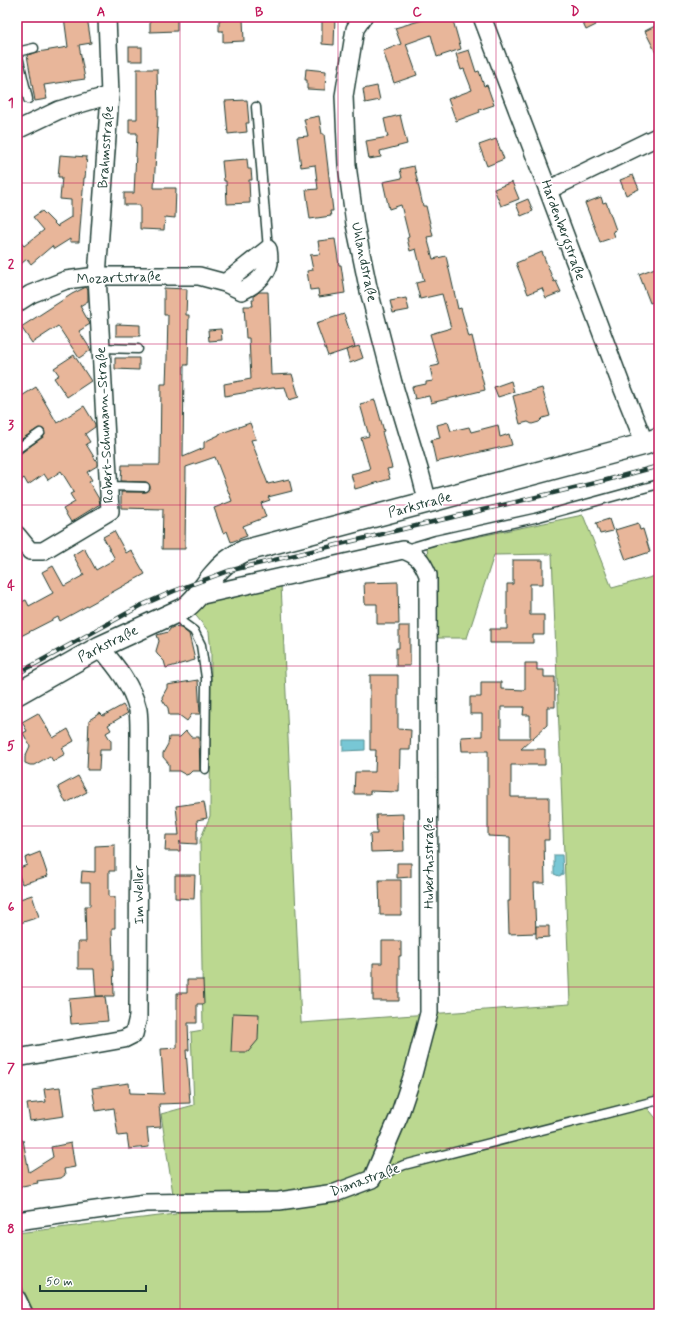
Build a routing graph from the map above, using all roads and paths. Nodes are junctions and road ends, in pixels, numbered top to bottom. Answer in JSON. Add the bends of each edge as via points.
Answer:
{"nodes":[{"id":1,"x":107,"y":17,"type":"edge"},
{"id":2,"x":363,"y":17,"type":"edge"},
{"id":3,"x":482,"y":17,"type":"edge"},
{"id":4,"x":34,"y":48,"type":"dead end"},
{"id":5,"x":17,"y":52,"type":"edge"},
{"id":6,"x":110,"y":95,"type":"junction"},
{"id":7,"x":28,"y":99,"type":"dead end"},
{"id":8,"x":256,"y":107,"type":"dead end"},
{"id":9,"x":17,"y":130,"type":"edge"},
{"id":10,"x":659,"y":136,"type":"edge"},
{"id":11,"x":548,"y":190,"type":"junction"},
{"id":12,"x":268,"y":249,"type":"joint"},
{"id":13,"x":97,"y":276,"type":"junction"},
{"id":14,"x":17,"y":303,"type":"edge"},
{"id":15,"x":101,"y":348,"type":"junction"},
{"id":16,"x":138,"y":349,"type":"dead end"},
{"id":17,"x":40,"y":434,"type":"dead end"},
{"id":18,"x":652,"y":441,"type":"edge"},
{"id":19,"x":17,"y":449,"type":"edge"},
{"id":20,"x":659,"y":484,"type":"edge"},
{"id":21,"x":109,"y":486,"type":"junction"},
{"id":22,"x":145,"y":487,"type":"dead end"},
{"id":23,"x":428,"y":503,"type":"junction"},
{"id":24,"x":17,"y":535,"type":"edge"},
{"id":25,"x":404,"y":550,"type":"junction"},
{"id":26,"x":198,"y":596,"type":"junction"},
{"id":27,"x":174,"y":612,"type":"junction"},
{"id":28,"x":100,"y":647,"type":"junction"},
{"id":29,"x":17,"y":694,"type":"edge"},
{"id":30,"x":205,"y":769,"type":"dead end"},
{"id":31,"x":17,"y":1058,"type":"edge"},
{"id":32,"x":659,"y":1100,"type":"edge"},
{"id":33,"x":372,"y":1179,"type":"junction"},
{"id":34,"x":17,"y":1221,"type":"edge"},
{"id":35,"x":17,"y":1299,"type":"edge"},
{"id":36,"x":24,"y":1314,"type":"edge"}],
"edges":[{"from":1,"to":6,"type":"street","name":"Brahmsstraße"},
{"from":2,"to":23,"type":"street","name":"Uhlandstraße","via":[[355,29],[344,96],[347,164],[355,224],[393,384]]},
{"from":3,"to":11,"type":"street","name":"Hardenbergstraße"},
{"from":4,"to":5,"type":"lane"},
{"from":5,"to":7,"type":"lane"},
{"from":6,"to":9,"type":"street","via":[[59,110]]},
{"from":6,"to":13,"type":"street","name":"Brahmsstraße"},
{"from":8,"to":12,"type":"lane"},
{"from":10,"to":11,"type":"street"},
{"from":11,"to":18,"type":"street","name":"Hardenbergstraße","via":[[622,387]]},
{"from":12,"to":13,"type":"street","name":"Mozartstraße","via":[[267,269],[242,291],[199,276]]},
{"from":13,"to":14,"type":"street","name":"Mozartstraße","via":[[66,280],[31,294]]},
{"from":13,"to":15,"type":"street","name":"Robert-Schumann-Straße"},
{"from":15,"to":16,"type":"lane"},
{"from":15,"to":21,"type":"street","name":"Robert-Schumann-Straße"},
{"from":17,"to":19,"type":"lane"},
{"from":18,"to":23,"type":"street","name":"Parkstraße"},
{"from":20,"to":25,"type":"lane"},
{"from":21,"to":22,"type":"lane"},
{"from":21,"to":24,"type":"street","name":"Robert-Schumann-Straße","via":[[110,511],[43,551],[30,551]]},
{"from":23,"to":26,"type":"street","name":"Parkstraße","via":[[244,551],[229,560]]},
{"from":25,"to":26,"type":"street","name":"Parkstraße"},
{"from":25,"to":33,"type":"street","name":"Hubertusstraße","via":[[419,558],[428,575],[429,1012],[399,1116]]},
{"from":26,"to":27,"type":"street","name":"Parkstraße","via":[[185,608]]},
{"from":27,"to":28,"type":"street","name":"Parkstraße"},
{"from":27,"to":30,"type":"lane","via":[[194,631],[201,645],[206,678]]},
{"from":28,"to":29,"type":"street","name":"Parkstraße"},
{"from":28,"to":31,"type":"street","name":"Im Weller","via":[[121,672],[133,694],[138,711],[138,1017],[134,1034],[124,1039]]},
{"from":32,"to":33,"type":"lane","name":"Dianastraße","via":[[404,1165]]},
{"from":33,"to":34,"type":"street","name":"Dianastraße","via":[[336,1193],[279,1201],[146,1202]]},
{"from":35,"to":36,"type":"street"}]}
